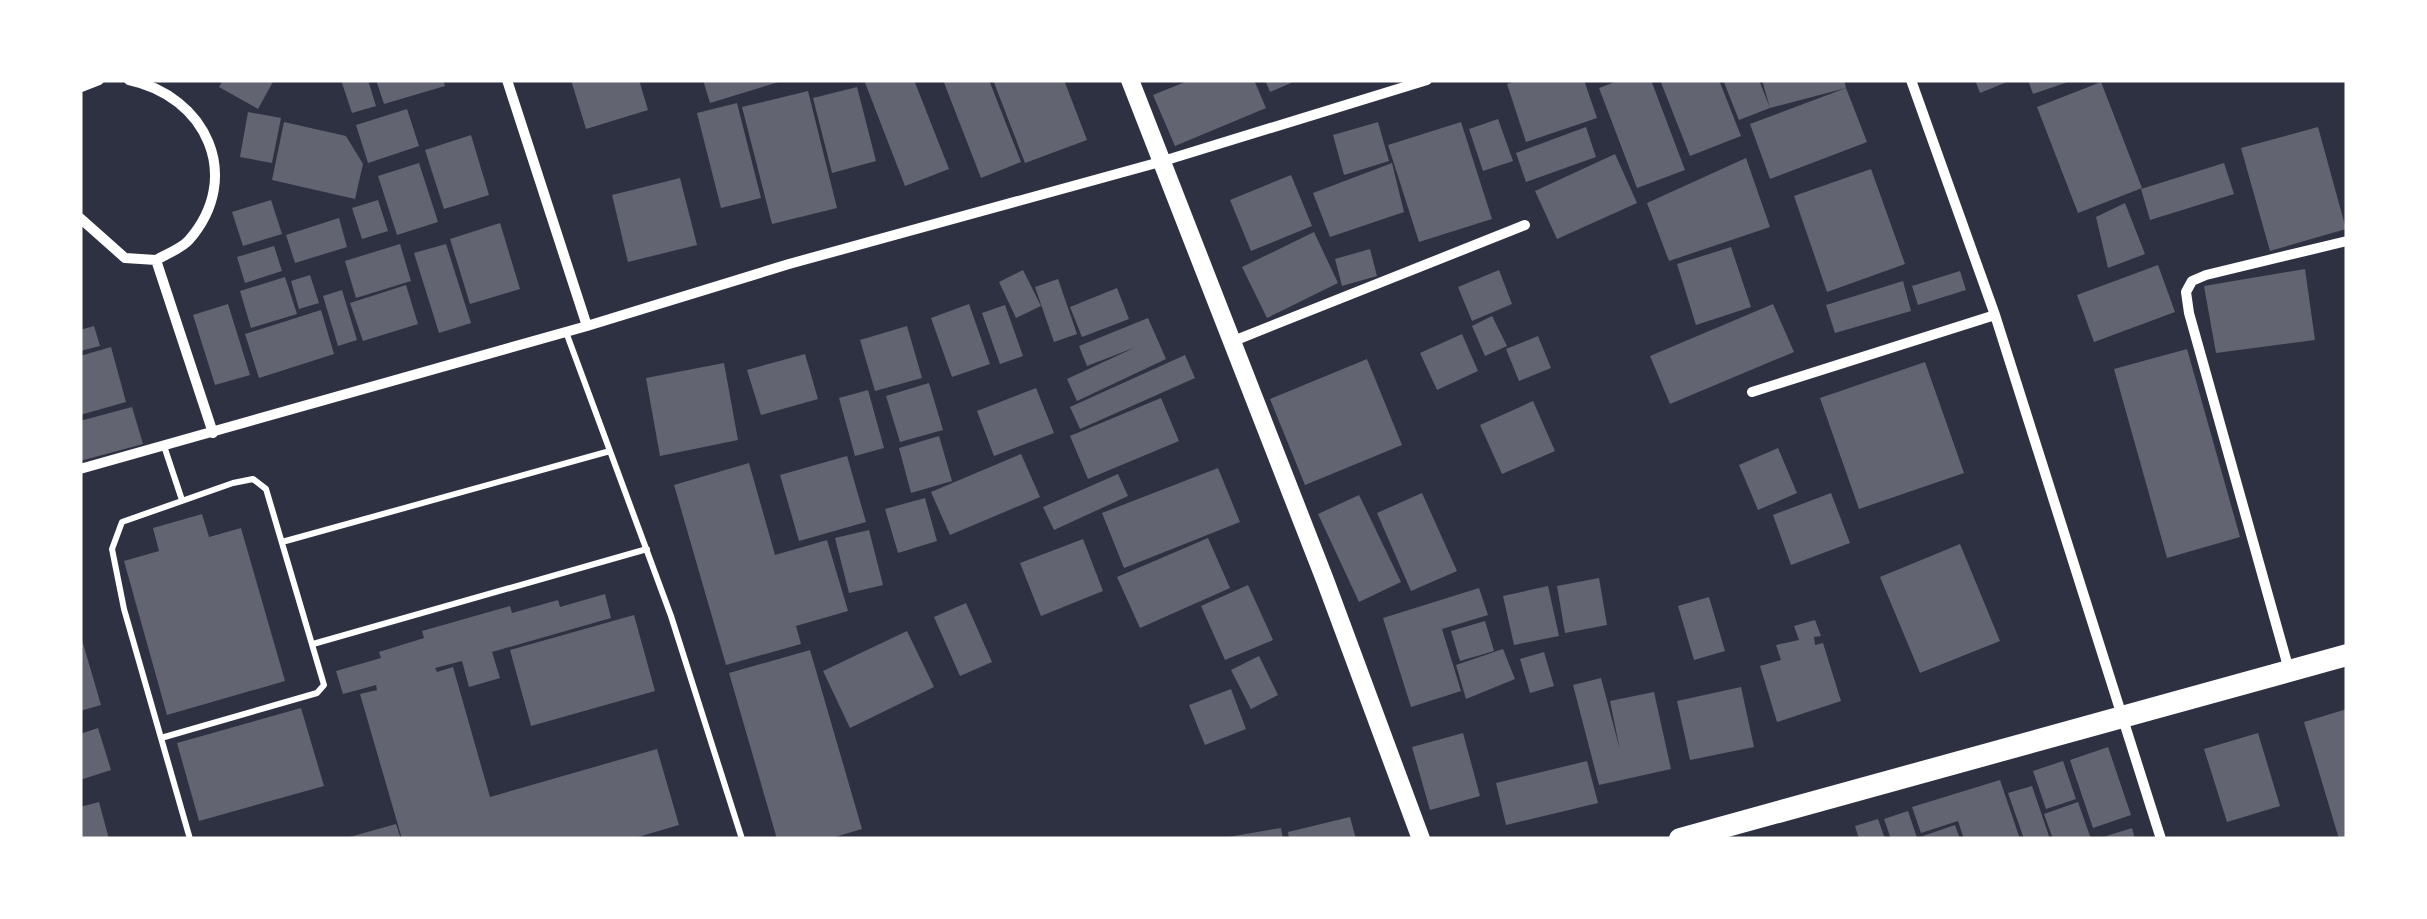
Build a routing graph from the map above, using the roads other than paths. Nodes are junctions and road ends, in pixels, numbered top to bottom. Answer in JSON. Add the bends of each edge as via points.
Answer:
{"nodes":[{"id":1,"x":100,"y":80,"type":"edge"},
{"id":2,"x":129,"y":80,"type":"edge"},
{"id":3,"x":507,"y":80,"type":"edge"},
{"id":4,"x":1130,"y":80,"type":"edge"},
{"id":5,"x":1427,"y":80,"type":"edge"},
{"id":6,"x":1911,"y":80,"type":"edge"},
{"id":7,"x":80,"y":86,"type":"edge"},
{"id":8,"x":1160,"y":162,"type":"junction"},
{"id":9,"x":80,"y":218,"type":"edge"},
{"id":10,"x":1525,"y":226,"type":"dead end"},
{"id":11,"x":2347,"y":241,"type":"edge"},
{"id":12,"x":156,"y":260,"type":"junction"},
{"id":13,"x":1995,"y":315,"type":"junction"},
{"id":14,"x":587,"y":326,"type":"junction"},
{"id":15,"x":566,"y":332,"type":"junction"},
{"id":16,"x":1232,"y":342,"type":"junction"},
{"id":17,"x":1752,"y":392,"type":"dead end"},
{"id":18,"x":213,"y":433,"type":"junction"},
{"id":19,"x":164,"y":446,"type":"junction"},
{"id":20,"x":610,"y":451,"type":"junction"},
{"id":21,"x":80,"y":469,"type":"edge"},
{"id":22,"x":182,"y":500,"type":"junction"},
{"id":23,"x":282,"y":542,"type":"junction"},
{"id":24,"x":647,"y":550,"type":"junction"},
{"id":25,"x":313,"y":644,"type":"junction"},
{"id":26,"x":2347,"y":654,"type":"edge"},
{"id":27,"x":2290,"y":671,"type":"junction"},
{"id":28,"x":2122,"y":715,"type":"junction"},
{"id":29,"x":160,"y":738,"type":"junction"},
{"id":30,"x":190,"y":839,"type":"edge"},
{"id":31,"x":742,"y":839,"type":"edge"},
{"id":32,"x":1421,"y":839,"type":"edge"},
{"id":33,"x":1680,"y":839,"type":"edge"},
{"id":34,"x":2161,"y":839,"type":"edge"}],
"edges":[{"from":1,"to":7,"type":"street"},
{"from":2,"to":12,"type":"street","via":[[178,101],[200,125],[218,164],[204,218],[187,243]]},
{"from":3,"to":14,"type":"street"},
{"from":4,"to":8,"type":"street"},
{"from":5,"to":8,"type":"street"},
{"from":6,"to":13,"type":"street"},
{"from":8,"to":14,"type":"street"},
{"from":8,"to":16,"type":"street"},
{"from":9,"to":12,"type":"street","via":[[125,258]]},
{"from":10,"to":16,"type":"street"},
{"from":11,"to":27,"type":"street","via":[[2206,275],[2186,292]]},
{"from":12,"to":18,"type":"street"},
{"from":13,"to":17,"type":"street"},
{"from":13,"to":28,"type":"street"},
{"from":14,"to":15,"type":"street"},
{"from":15,"to":18,"type":"street"},
{"from":15,"to":20,"type":"lane"},
{"from":16,"to":32,"type":"street"},
{"from":18,"to":19,"type":"street"},
{"from":19,"to":21,"type":"street"},
{"from":19,"to":22,"type":"lane"},
{"from":20,"to":23,"type":"lane"},
{"from":20,"to":24,"type":"lane"},
{"from":22,"to":23,"type":"lane","via":[[253,479],[266,489]]},
{"from":22,"to":29,"type":"lane","via":[[122,522],[112,549]]},
{"from":23,"to":25,"type":"lane"},
{"from":24,"to":25,"type":"lane"},
{"from":24,"to":31,"type":"lane"},
{"from":25,"to":29,"type":"lane","via":[[324,685],[318,693]]},
{"from":26,"to":27,"type":"highway"},
{"from":27,"to":28,"type":"highway"},
{"from":28,"to":33,"type":"highway"},
{"from":28,"to":34,"type":"street"},
{"from":29,"to":30,"type":"lane"}]}
